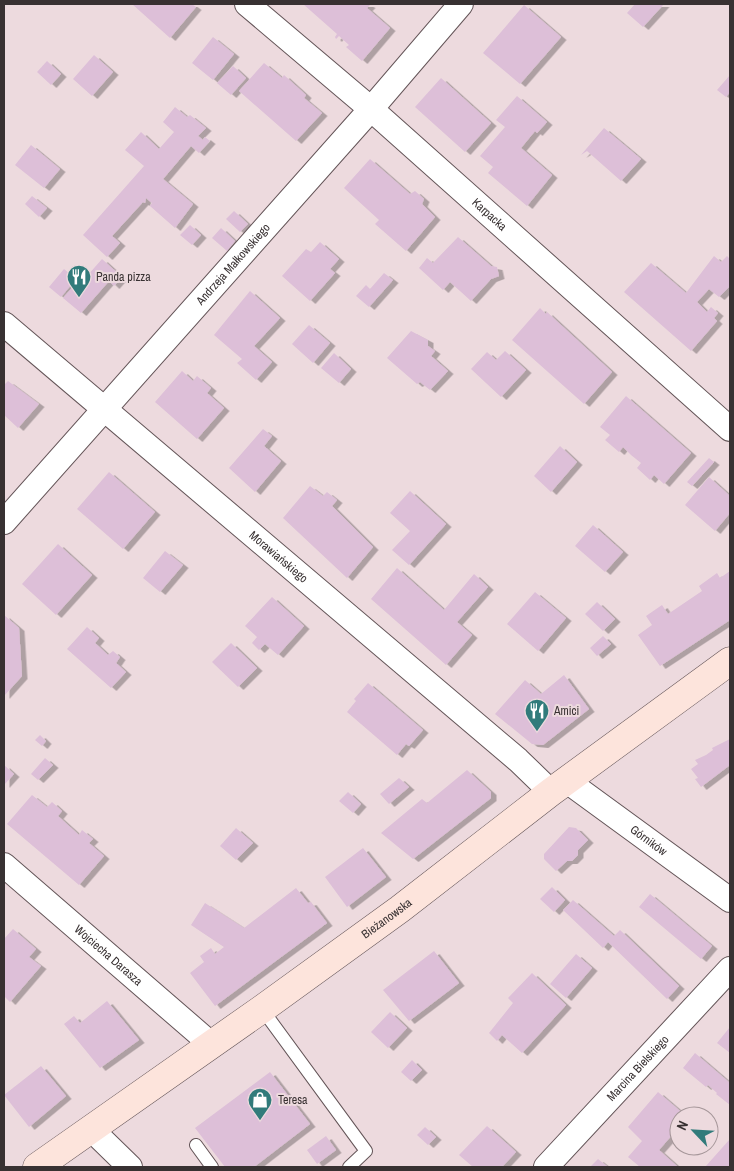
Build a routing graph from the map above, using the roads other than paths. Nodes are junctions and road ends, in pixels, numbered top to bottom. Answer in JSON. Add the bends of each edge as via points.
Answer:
{"nodes":[{"id":1,"x":247,"y":4,"type":"edge"},
{"id":2,"x":461,"y":4,"type":"edge"},
{"id":3,"x":371,"y":109,"type":"junction"},
{"id":4,"x":4,"y":324,"type":"edge"},
{"id":5,"x":102,"y":410,"type":"junction"},
{"id":6,"x":730,"y":429,"type":"edge"},
{"id":7,"x":4,"y":522,"type":"edge"},
{"id":8,"x":730,"y":661,"type":"edge"},
{"id":9,"x":559,"y":786,"type":"junction"},
{"id":10,"x":4,"y":865,"type":"edge"},
{"id":11,"x":730,"y":900,"type":"edge"},
{"id":12,"x":730,"y":968,"type":"edge"},
{"id":13,"x":262,"y":1010,"type":"junction"},
{"id":14,"x":212,"y":1045,"type":"junction"},
{"id":15,"x":91,"y":1129,"type":"junction"},
{"id":16,"x":196,"y":1145,"type":"dead end"},
{"id":17,"x":37,"y":1167,"type":"edge"},
{"id":18,"x":130,"y":1167,"type":"edge"},
{"id":19,"x":212,"y":1167,"type":"edge"},
{"id":20,"x":349,"y":1167,"type":"edge"},
{"id":21,"x":546,"y":1167,"type":"edge"}],
"edges":[{"from":1,"to":3,"type":"street","name":"Karpacka"},
{"from":2,"to":3,"type":"street","name":"Andrzeja Małkowskiego"},
{"from":3,"to":5,"type":"street","name":"Andrzeja Małkowskiego"},
{"from":3,"to":6,"type":"street","name":"Karpacka"},
{"from":4,"to":5,"type":"street","name":"Morawiańskiego"},
{"from":5,"to":7,"type":"street","name":"Andrzeja Małkowskiego"},
{"from":5,"to":9,"type":"street","name":"Morawiańskiego","via":[[518,760]]},
{"from":8,"to":9,"type":"street","name":"Bieżanowska"},
{"from":9,"to":11,"type":"street","name":"Górników"},
{"from":9,"to":13,"type":"street","name":"Bieżanowska"},
{"from":10,"to":14,"type":"street","name":"Wojciecha Darasza"},
{"from":12,"to":21,"type":"street","name":"Marcina Bielskiego"},
{"from":13,"to":14,"type":"street","name":"Bieżanowska"},
{"from":13,"to":20,"type":"lane","via":[[366,1151]]},
{"from":14,"to":15,"type":"street","name":"Bieżanowska"},
{"from":15,"to":17,"type":"street","name":"Bieżanowska"},
{"from":15,"to":18,"type":"street"},
{"from":16,"to":19,"type":"lane"}]}
